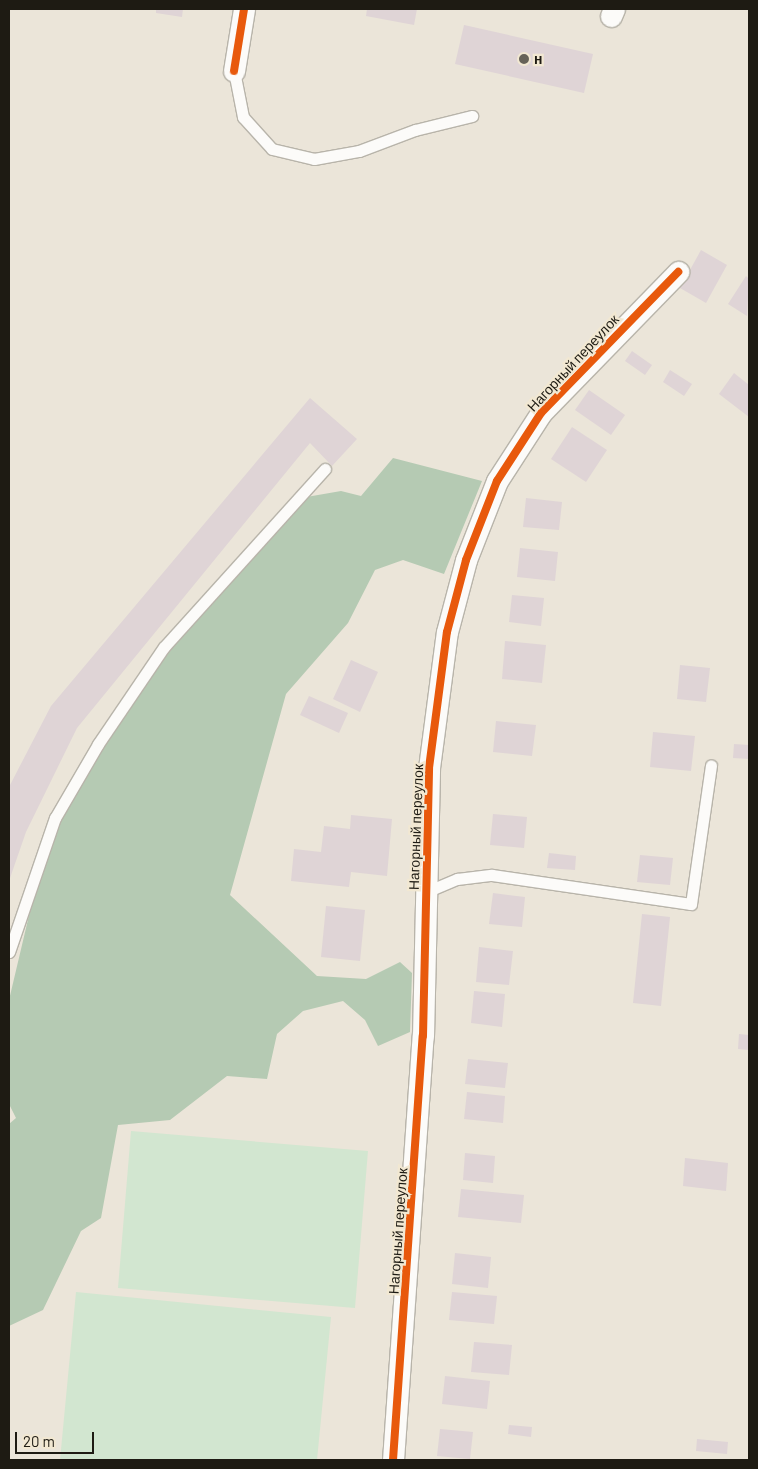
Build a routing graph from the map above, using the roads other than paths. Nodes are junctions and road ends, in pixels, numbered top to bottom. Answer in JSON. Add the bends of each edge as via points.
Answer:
{"nodes":[{"id":1,"x":244,"y":9,"type":"edge"},
{"id":2,"x":234,"y":71,"type":"joint"},
{"id":3,"x":472,"y":116,"type":"dead end"},
{"id":4,"x":678,"y":272,"type":"dead end"},
{"id":5,"x":325,"y":469,"type":"dead end"},
{"id":6,"x":711,"y":765,"type":"dead end"},
{"id":7,"x":426,"y":892,"type":"junction"},
{"id":8,"x":9,"y":952,"type":"edge"},
{"id":9,"x":393,"y":1460,"type":"edge"}],
"edges":[{"from":1,"to":2,"type":"street"},
{"from":2,"to":3,"type":"lane","via":[[244,117],[272,150],[314,159],[359,151],[415,130]]},
{"from":4,"to":7,"type":"street","name":"Нагорный переулок","via":[[541,413],[494,490],[466,560],[447,632],[430,768]]},
{"from":5,"to":8,"type":"lane","via":[[164,647],[98,744],[55,818]]},
{"from":6,"to":7,"type":"lane","via":[[692,904],[492,875],[456,879]]},
{"from":7,"to":9,"type":"street","name":"Нагорный переулок","via":[[423,1036]]}]}
